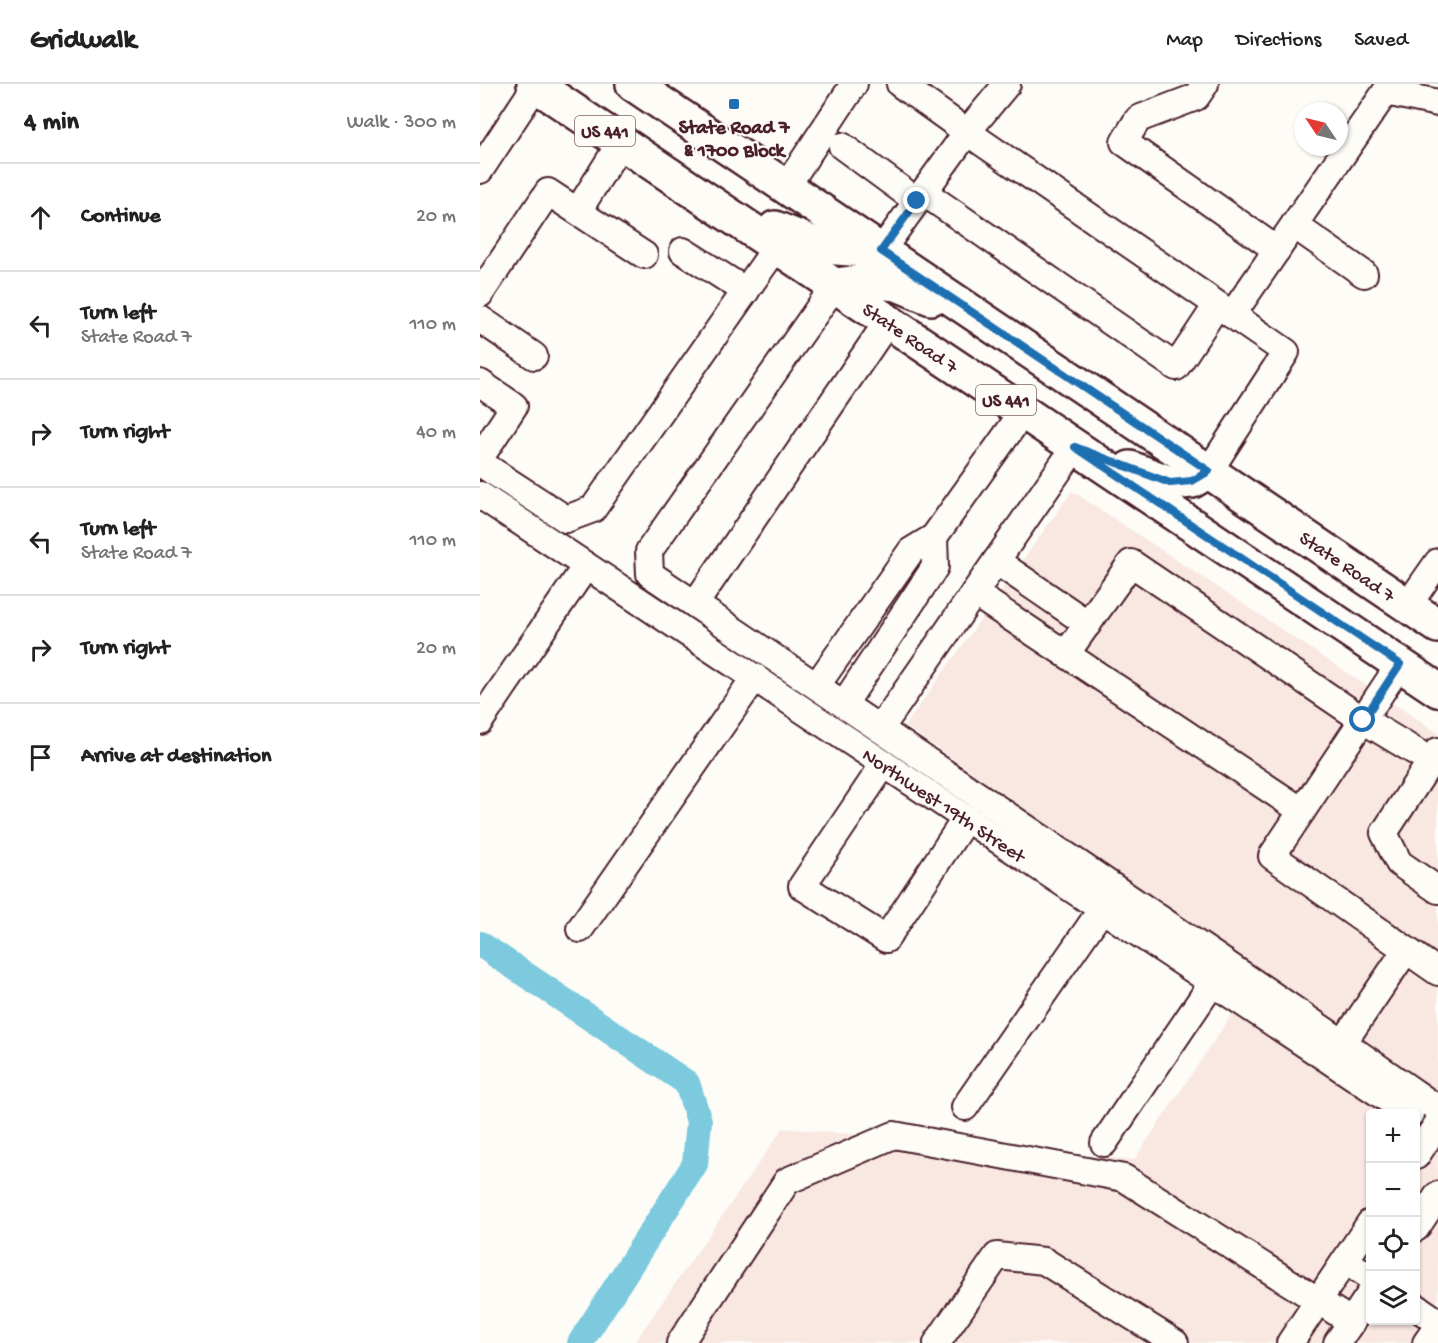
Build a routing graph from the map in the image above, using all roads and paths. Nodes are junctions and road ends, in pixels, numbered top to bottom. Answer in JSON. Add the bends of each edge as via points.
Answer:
{"nodes":[{"id":1,"x":535,"y":84,"type":"edge"},
{"id":2,"x":633,"y":84,"type":"edge"},
{"id":3,"x":854,"y":84,"type":"edge"},
{"id":4,"x":900,"y":84,"type":"edge"},
{"id":5,"x":1006,"y":84,"type":"edge"},
{"id":6,"x":1205,"y":84,"type":"edge"},
{"id":7,"x":1389,"y":88,"type":"edge"},
{"id":8,"x":1438,"y":104,"type":"edge"},
{"id":9,"x":967,"y":132,"type":"junction"},
{"id":10,"x":621,"y":142,"type":"junction"},
{"id":11,"x":842,"y":146,"type":"dead end"},
{"id":12,"x":480,"y":170,"type":"edge"},
{"id":13,"x":786,"y":187,"type":"junction"},
{"id":14,"x":920,"y":196,"type":"junction"},
{"id":15,"x":715,"y":204,"type":"junction"},
{"id":16,"x":578,"y":211,"type":"junction"},
{"id":17,"x":1294,"y":225,"type":"junction"},
{"id":18,"x":777,"y":246,"type":"junction"},
{"id":19,"x":1277,"y":250,"type":"junction"},
{"id":20,"x":683,"y":251,"type":"dead end"},
{"id":21,"x":881,"y":251,"type":"junction"},
{"id":22,"x":644,"y":255,"type":"dead end"},
{"id":23,"x":1364,"y":274,"type":"dead end"},
{"id":24,"x":835,"y":285,"type":"junction"},
{"id":25,"x":746,"y":291,"type":"junction"},
{"id":26,"x":480,"y":294,"type":"edge"},
{"id":27,"x":1225,"y":310,"type":"junction"},
{"id":28,"x":980,"y":317,"type":"junction"},
{"id":29,"x":480,"y":319,"type":"edge"},
{"id":30,"x":888,"y":321,"type":"junction"},
{"id":31,"x":534,"y":356,"type":"dead end"},
{"id":32,"x":480,"y":383,"type":"edge"},
{"id":33,"x":1023,"y":412,"type":"junction"},
{"id":34,"x":1075,"y":447,"type":"junction"},
{"id":35,"x":480,"y":458,"type":"edge"},
{"id":36,"x":480,"y":463,"type":"edge"},
{"id":37,"x":1209,"y":471,"type":"junction"},
{"id":38,"x":480,"y":495,"type":"edge"},
{"id":39,"x":934,"y":537,"type":"junction"},
{"id":40,"x":996,"y":561,"type":"junction"},
{"id":41,"x":1438,"y":562,"type":"edge"},
{"id":42,"x":586,"y":566,"type":"junction"},
{"id":43,"x":974,"y":593,"type":"junction"},
{"id":44,"x":695,"y":604,"type":"junction"},
{"id":45,"x":1408,"y":605,"type":"junction"},
{"id":46,"x":1088,"y":624,"type":"junction"},
{"id":47,"x":1438,"y":626,"type":"edge"},
{"id":48,"x":1066,"y":654,"type":"junction"},
{"id":49,"x":1400,"y":664,"type":"junction"},
{"id":50,"x":754,"y":678,"type":"junction"},
{"id":51,"x":817,"y":686,"type":"junction"},
{"id":52,"x":1438,"y":690,"type":"edge"},
{"id":53,"x":844,"y":704,"type":"junction"},
{"id":54,"x":1363,"y":720,"type":"junction"},
{"id":55,"x":480,"y":721,"type":"edge"},
{"id":56,"x":880,"y":729,"type":"junction"},
{"id":57,"x":1436,"y":759,"type":"edge"},
{"id":58,"x":884,"y":764,"type":"junction"},
{"id":59,"x":1302,"y":811,"type":"junction"},
{"id":60,"x":966,"y":818,"type":"junction"},
{"id":61,"x":1438,"y":890,"type":"edge"},
{"id":62,"x":1102,"y":909,"type":"junction"},
{"id":63,"x":580,"y":929,"type":"dead end"},
{"id":64,"x":1406,"y":950,"type":"junction"},
{"id":65,"x":1438,"y":972,"type":"edge"},
{"id":66,"x":1213,"y":982,"type":"junction"},
{"id":67,"x":1343,"y":1043,"type":"junction"},
{"id":68,"x":965,"y":1107,"type":"dead end"},
{"id":69,"x":1404,"y":1109,"type":"edge"},
{"id":70,"x":1433,"y":1122,"type":"edge"},
{"id":71,"x":1104,"y":1143,"type":"dead end"},
{"id":72,"x":1420,"y":1148,"type":"edge"},
{"id":73,"x":1438,"y":1195,"type":"edge"},
{"id":74,"x":1420,"y":1222,"type":"edge"},
{"id":75,"x":1366,"y":1230,"type":"edge"},
{"id":76,"x":1345,"y":1261,"type":"junction"},
{"id":77,"x":1366,"y":1274,"type":"edge"},
{"id":78,"x":1319,"y":1300,"type":"junction"},
{"id":79,"x":1366,"y":1301,"type":"edge"},
{"id":80,"x":1420,"y":1310,"type":"edge"},
{"id":81,"x":1352,"y":1322,"type":"junction"},
{"id":82,"x":1438,"y":1324,"type":"edge"},
{"id":83,"x":680,"y":1343,"type":"edge"},
{"id":84,"x":937,"y":1343,"type":"edge"},
{"id":85,"x":1175,"y":1343,"type":"edge"},
{"id":86,"x":1290,"y":1343,"type":"edge"},
{"id":87,"x":1337,"y":1343,"type":"edge"},
{"id":88,"x":1426,"y":1343,"type":"edge"}],
"edges":[{"from":1,"to":10,"type":"main road","name":"State Road 7","number":"US 441"},
{"from":1,"to":12,"type":"street"},
{"from":2,"to":13,"type":"main road","name":"State Road 7","number":"US 441"},
{"from":3,"to":13,"type":"street"},
{"from":4,"to":9,"type":"street"},
{"from":5,"to":9,"type":"street"},
{"from":6,"to":19,"type":"street","via":[[1196,97],[1138,119],[1124,142]]},
{"from":7,"to":8,"type":"street"},
{"from":7,"to":17,"type":"street"},
{"from":9,"to":14,"type":"street"},
{"from":9,"to":27,"type":"street"},
{"from":10,"to":15,"type":"main road","name":"State Road 7","number":"US 441"},
{"from":10,"to":16,"type":"street"},
{"from":11,"to":14,"type":"street"},
{"from":13,"to":21,"type":"main road","name":"State Road 7","number":"US 441"},
{"from":14,"to":21,"type":"street"},
{"from":14,"to":27,"type":"street","via":[[1176,367]]},
{"from":15,"to":18,"type":"main road","name":"State Road 7","number":"US 441"},
{"from":15,"to":21,"type":"main road","via":[[822,247]]},
{"from":16,"to":22,"type":"street"},
{"from":16,"to":26,"type":"street","via":[[548,192]]},
{"from":17,"to":19,"type":"street"},
{"from":17,"to":23,"type":"street"},
{"from":18,"to":24,"type":"main road","name":"State Road 7","number":"US 441"},
{"from":18,"to":25,"type":"street"},
{"from":19,"to":27,"type":"street"},
{"from":20,"to":25,"type":"street"},
{"from":21,"to":28,"type":"main road","name":"State Road 7","number":"US 441"},
{"from":24,"to":28,"type":"main road","via":[[867,281],[897,285]]},
{"from":24,"to":30,"type":"main road","name":"State Road 7","number":"US 441"},
{"from":24,"to":44,"type":"street","via":[[649,551],[650,574]]},
{"from":25,"to":36,"type":"street","via":[[593,509],[566,519]]},
{"from":27,"to":37,"type":"street","via":[[1286,352]]},
{"from":28,"to":37,"type":"main road","name":"State Road 7","number":"US 441"},
{"from":29,"to":31,"type":"street"},
{"from":30,"to":33,"type":"main road","name":"State Road 7","number":"US 441"},
{"from":30,"to":44,"type":"street"},
{"from":32,"to":35,"type":"street","via":[[513,406]]},
{"from":33,"to":34,"type":"main road","name":"State Road 7","number":"US 441"},
{"from":33,"to":39,"type":"street"},
{"from":34,"to":37,"type":"main road","via":[[1170,483],[1192,481]]},
{"from":34,"to":40,"type":"street"},
{"from":34,"to":49,"type":"main road","name":"State Road 7","number":"US 441"},
{"from":37,"to":45,"type":"main road","name":"State Road 7","number":"US 441"},
{"from":38,"to":42,"type":"street","name":"Northwest 19th Street"},
{"from":39,"to":51,"type":"street","via":[[911,551]]},
{"from":39,"to":53,"type":"street","via":[[935,567]]},
{"from":40,"to":43,"type":"street"},
{"from":40,"to":46,"type":"street"},
{"from":41,"to":45,"type":"street"},
{"from":42,"to":50,"type":"street","name":"Northwest 19th Street"},
{"from":42,"to":55,"type":"street"},
{"from":43,"to":48,"type":"street"},
{"from":43,"to":56,"type":"street"},
{"from":44,"to":51,"type":"street"},
{"from":45,"to":47,"type":"main road","name":"State Road 7","number":"US 441"},
{"from":46,"to":48,"type":"street"},
{"from":46,"to":54,"type":"street","via":[[1131,563]]},
{"from":48,"to":59,"type":"street"},
{"from":49,"to":52,"type":"main road","name":"State Road 7","number":"US 441"},
{"from":49,"to":54,"type":"street"},
{"from":50,"to":58,"type":"street","name":"Northwest 19th Street"},
{"from":50,"to":63,"type":"street"},
{"from":51,"to":53,"type":"street"},
{"from":53,"to":56,"type":"street"},
{"from":54,"to":57,"type":"street"},
{"from":54,"to":59,"type":"street"},
{"from":56,"to":67,"type":"street"},
{"from":57,"to":61,"type":"street","via":[[1384,833],[1399,863]]},
{"from":58,"to":60,"type":"street","name":"Northwest 19th Street"},
{"from":58,"to":60,"type":"street","via":[[802,886],[886,939]]},
{"from":59,"to":64,"type":"street","via":[[1272,856]]},
{"from":60,"to":62,"type":"street","name":"Northwest 19th Street"},
{"from":62,"to":66,"type":"street","name":"Northwest 19th Street"},
{"from":62,"to":68,"type":"street"},
{"from":64,"to":65,"type":"street"},
{"from":64,"to":67,"type":"street"},
{"from":66,"to":69,"type":"street","name":"Northwest 19th Street"},
{"from":66,"to":71,"type":"street"},
{"from":67,"to":70,"type":"street"},
{"from":70,"to":72,"type":"street"},
{"from":73,"to":74,"type":"street"},
{"from":75,"to":76,"type":"street"},
{"from":76,"to":77,"type":"street"},
{"from":76,"to":78,"type":"street"},
{"from":78,"to":81,"type":"street"},
{"from":78,"to":83,"type":"street","via":[[1124,1178],[894,1135],[788,1181]]},
{"from":78,"to":86,"type":"street"},
{"from":79,"to":81,"type":"street"},
{"from":80,"to":82,"type":"street"},
{"from":81,"to":87,"type":"street"},
{"from":82,"to":88,"type":"street"},
{"from":84,"to":85,"type":"street","via":[[997,1256],[1044,1261]]}]}
